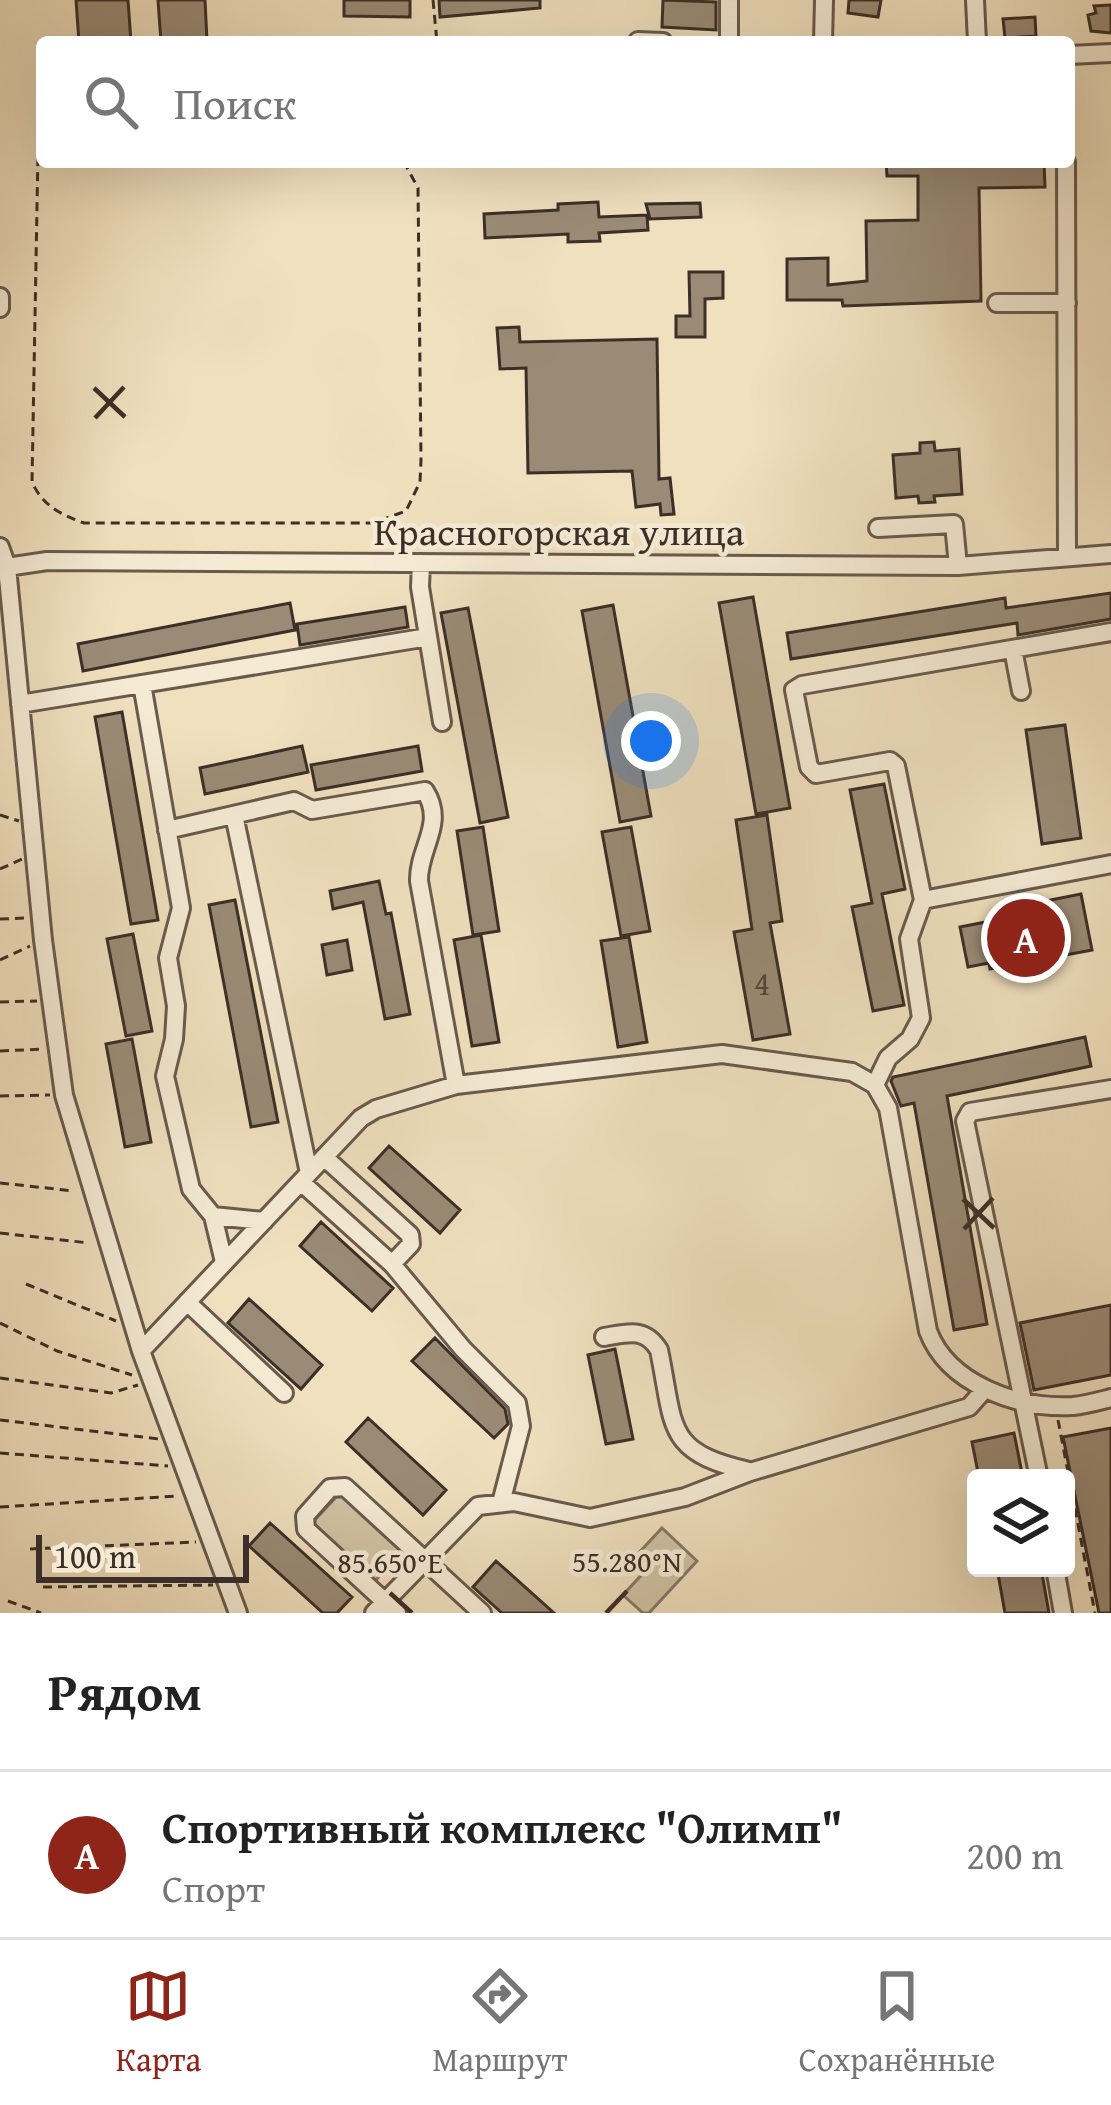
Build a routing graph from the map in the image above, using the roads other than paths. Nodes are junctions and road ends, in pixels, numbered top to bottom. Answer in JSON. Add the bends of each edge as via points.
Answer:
{"nodes":[{"id":1,"x":729,"y":0,"type":"edge"},
{"id":2,"x":824,"y":0,"type":"edge"},
{"id":3,"x":975,"y":0,"type":"edge"},
{"id":4,"x":729,"y":36,"type":"edge"},
{"id":5,"x":823,"y":36,"type":"edge"},
{"id":6,"x":977,"y":36,"type":"edge"},
{"id":7,"x":1111,"y":52,"type":"edge"},
{"id":8,"x":1075,"y":55,"type":"edge"},
{"id":9,"x":1066,"y":168,"type":"edge"},
{"id":10,"x":0,"y":297,"type":"edge"},
{"id":11,"x":997,"y":303,"type":"dead end"},
{"id":12,"x":1066,"y":303,"type":"junction"},
{"id":13,"x":0,"y":308,"type":"edge"},
{"id":14,"x":878,"y":528,"type":"dead end"},
{"id":15,"x":0,"y":547,"type":"edge"},
{"id":16,"x":1111,"y":554,"type":"edge"},
{"id":17,"x":1067,"y":556,"type":"junction"},
{"id":18,"x":422,"y":563,"type":"junction"},
{"id":19,"x":958,"y":566,"type":"junction"},
{"id":20,"x":7,"y":567,"type":"junction"},
{"id":21,"x":1111,"y":632,"type":"edge"},
{"id":22,"x":428,"y":637,"type":"junction"},
{"id":23,"x":1013,"y":649,"type":"junction"},
{"id":24,"x":142,"y":684,"type":"junction"},
{"id":25,"x":1021,"y":691,"type":"dead end"},
{"id":26,"x":20,"y":704,"type":"junction"},
{"id":27,"x":442,"y":722,"type":"dead end"},
{"id":28,"x":234,"y":815,"type":"junction"},
{"id":29,"x":167,"y":830,"type":"junction"},
{"id":30,"x":1111,"y":864,"type":"edge"},
{"id":31,"x":923,"y":900,"type":"junction"},
{"id":32,"x":457,"y":1085,"type":"junction"},
{"id":33,"x":874,"y":1085,"type":"junction"},
{"id":34,"x":1111,"y":1089,"type":"edge"},
{"id":35,"x":324,"y":1157,"type":"junction"},
{"id":36,"x":305,"y":1177,"type":"junction"},
{"id":37,"x":213,"y":1216,"type":"junction"},
{"id":38,"x":263,"y":1221,"type":"junction"},
{"id":39,"x":224,"y":1262,"type":"junction"},
{"id":40,"x":392,"y":1264,"type":"junction"},
{"id":41,"x":187,"y":1302,"type":"junction"},
{"id":42,"x":604,"y":1337,"type":"dead end"},
{"id":43,"x":141,"y":1351,"type":"junction"},
{"id":44,"x":985,"y":1389,"type":"junction"},
{"id":45,"x":284,"y":1393,"type":"dead end"},
{"id":46,"x":1111,"y":1398,"type":"edge"},
{"id":47,"x":1024,"y":1400,"type":"junction"},
{"id":48,"x":1037,"y":1469,"type":"edge"},
{"id":49,"x":750,"y":1472,"type":"junction"},
{"id":50,"x":501,"y":1503,"type":"junction"},
{"id":51,"x":424,"y":1560,"type":"junction"},
{"id":52,"x":1056,"y":1577,"type":"edge"},
{"id":53,"x":385,"y":1609,"type":"edge"},
{"id":54,"x":238,"y":1613,"type":"edge"},
{"id":55,"x":482,"y":1613,"type":"edge"},
{"id":56,"x":1063,"y":1613,"type":"edge"}],
"edges":[{"from":1,"to":4,"type":"street"},
{"from":2,"to":5,"type":"street"},
{"from":3,"to":6,"type":"street"},
{"from":7,"to":8,"type":"street"},
{"from":9,"to":12,"type":"street"},
{"from":10,"to":13,"type":"street"},
{"from":11,"to":12,"type":"street"},
{"from":12,"to":17,"type":"street"},
{"from":14,"to":19,"type":"street","via":[[954,524]]},
{"from":15,"to":20,"type":"street"},
{"from":16,"to":17,"type":"street","name":"Красногорская улица"},
{"from":17,"to":19,"type":"street","name":"Красногорская улица"},
{"from":18,"to":19,"type":"street","name":"Красногорская улица"},
{"from":18,"to":20,"type":"street","name":"Красногорская улица"},
{"from":18,"to":22,"type":"street"},
{"from":20,"to":26,"type":"street"},
{"from":21,"to":23,"type":"street"},
{"from":22,"to":24,"type":"street"},
{"from":22,"to":27,"type":"street"},
{"from":23,"to":25,"type":"street"},
{"from":23,"to":31,"type":"street","via":[[794,690],[816,774],[896,766]]},
{"from":24,"to":26,"type":"street"},
{"from":24,"to":29,"type":"street"},
{"from":26,"to":43,"type":"street","via":[[64,1094]]},
{"from":28,"to":29,"type":"street"},
{"from":28,"to":32,"type":"street","via":[[294,801],[311,810],[418,790],[430,796],[434,827],[418,874]]},
{"from":28,"to":36,"type":"street"},
{"from":29,"to":37,"type":"street","via":[[181,914],[168,958],[176,1006],[165,1076],[191,1189]]},
{"from":30,"to":31,"type":"street"},
{"from":31,"to":33,"type":"street","via":[[909,939],[920,1018]]},
{"from":32,"to":33,"type":"street","via":[[722,1054],[826,1066]]},
{"from":32,"to":35,"type":"street","via":[[376,1109]]},
{"from":33,"to":44,"type":"street","via":[[888,1108],[928,1330],[937,1354]]},
{"from":34,"to":47,"type":"street","via":[[970,1112],[965,1121]]},
{"from":35,"to":36,"type":"street"},
{"from":35,"to":40,"type":"street","via":[[410,1235]]},
{"from":36,"to":38,"type":"street"},
{"from":36,"to":40,"type":"street"},
{"from":37,"to":38,"type":"street"},
{"from":37,"to":39,"type":"street"},
{"from":38,"to":39,"type":"street"},
{"from":39,"to":41,"type":"street"},
{"from":40,"to":50,"type":"street","via":[[517,1402],[520,1426]]},
{"from":41,"to":43,"type":"street"},
{"from":41,"to":45,"type":"street"},
{"from":42,"to":49,"type":"street","via":[[636,1331],[653,1340],[676,1433],[688,1450]]},
{"from":43,"to":54,"type":"street"},
{"from":44,"to":47,"type":"street"},
{"from":44,"to":49,"type":"street","via":[[969,1407]]},
{"from":46,"to":47,"type":"street","via":[[1072,1406]]},
{"from":47,"to":48,"type":"street"},
{"from":49,"to":50,"type":"street","via":[[685,1497],[590,1517]]},
{"from":50,"to":51,"type":"street","via":[[478,1506]]},
{"from":51,"to":53,"type":"street"},
{"from":51,"to":53,"type":"street","via":[[345,1487],[330,1488],[305,1516],[306,1529]]},
{"from":51,"to":55,"type":"street"},
{"from":52,"to":56,"type":"street"}]}
